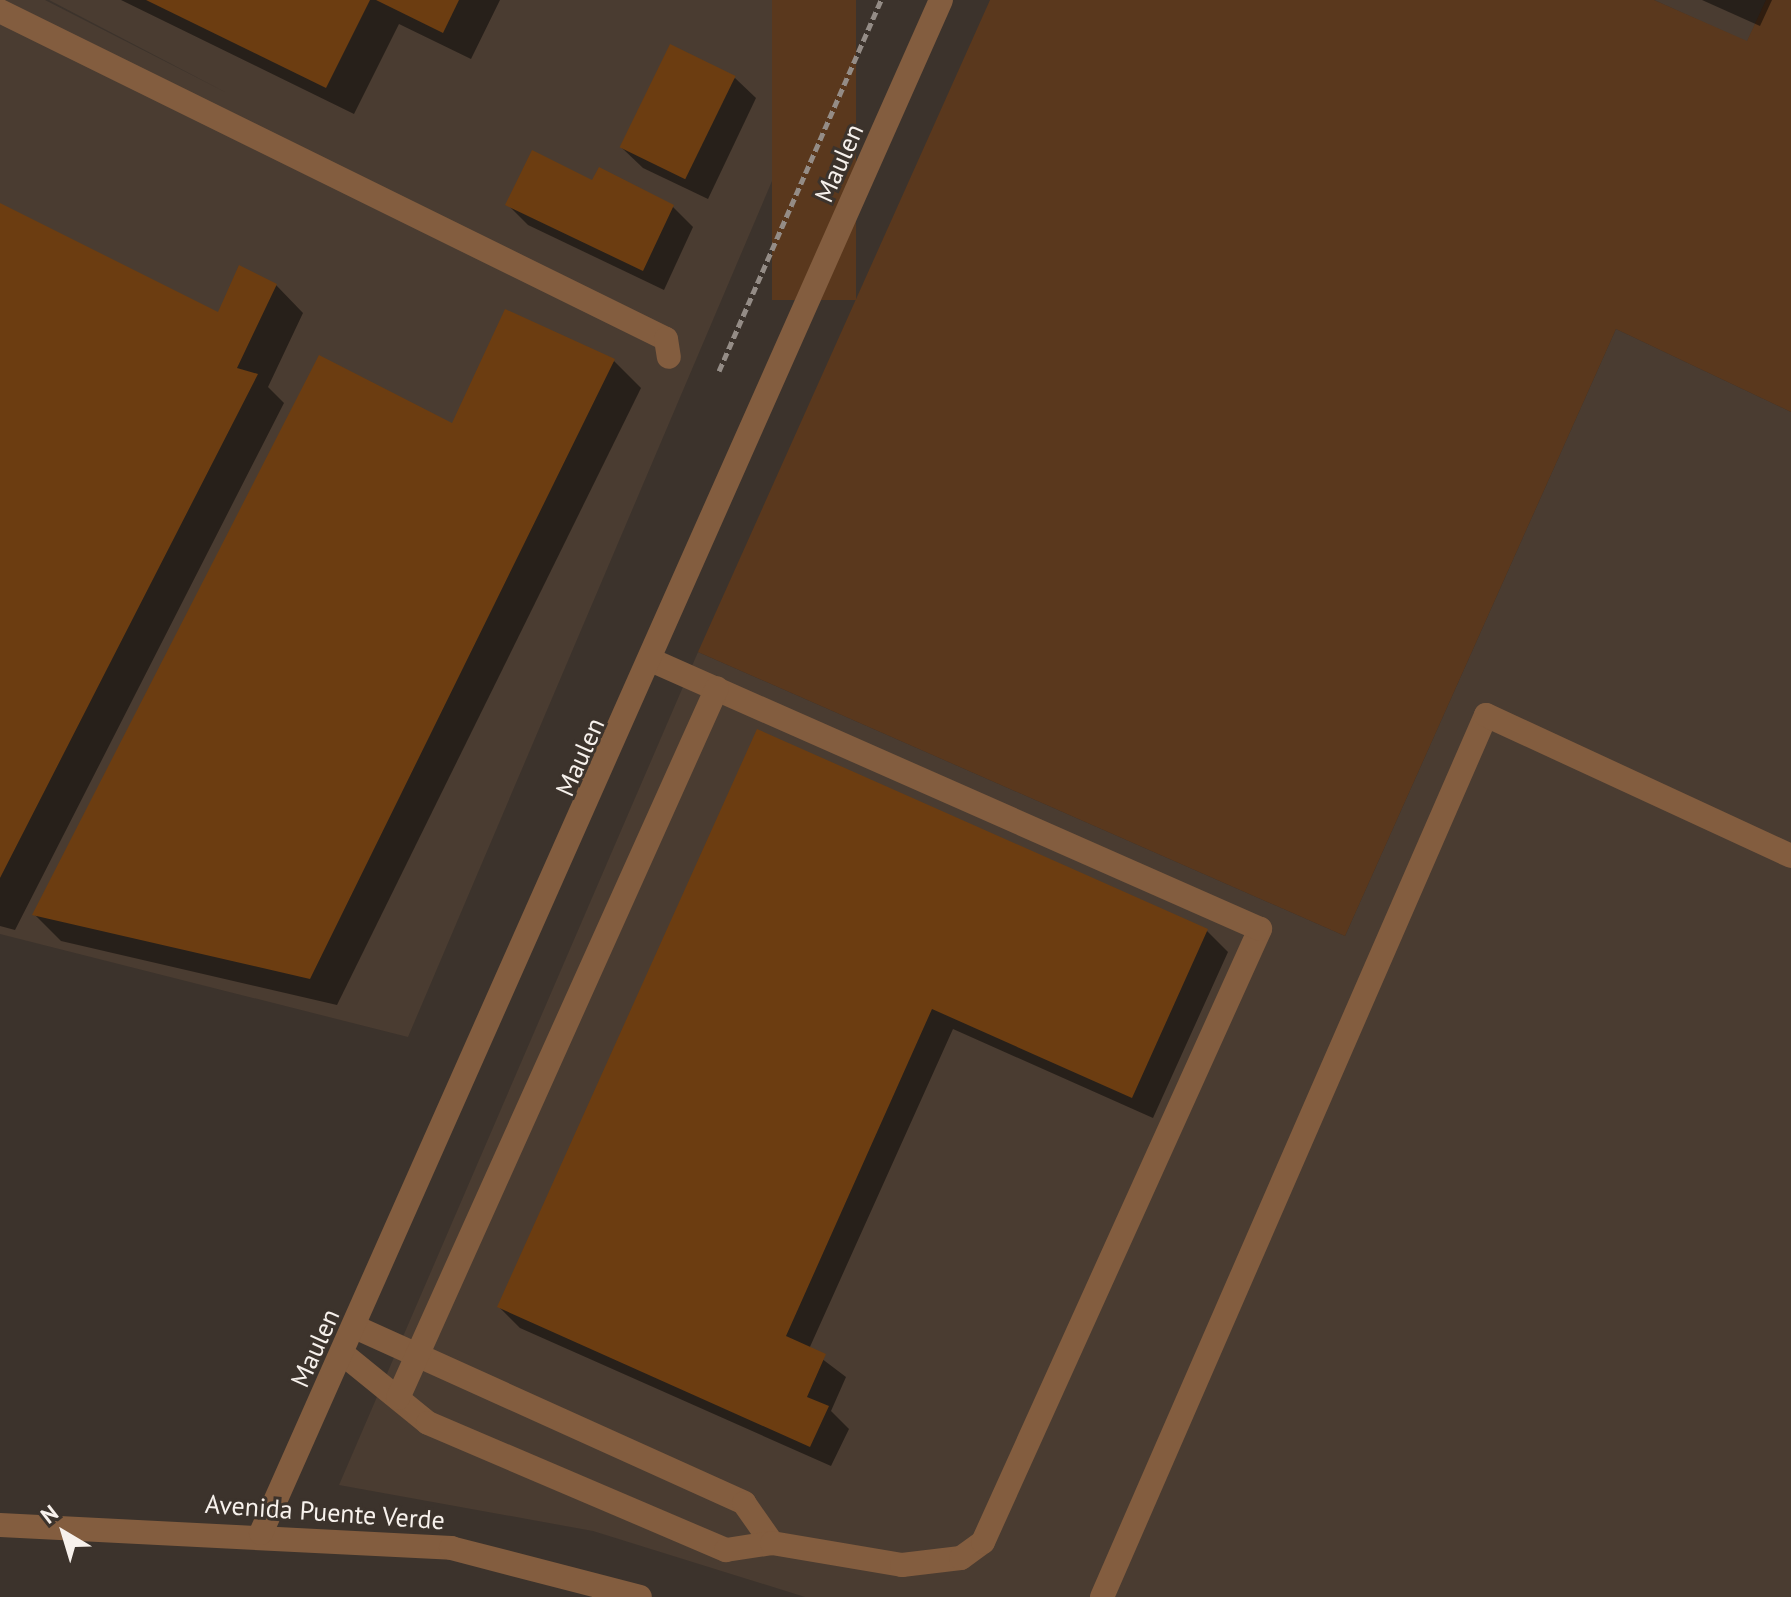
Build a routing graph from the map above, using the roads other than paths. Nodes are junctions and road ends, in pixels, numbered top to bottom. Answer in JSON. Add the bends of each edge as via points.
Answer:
{"nodes":[{"id":1,"x":941,"y":0,"type":"edge"},
{"id":2,"x":0,"y":11,"type":"edge"},
{"id":3,"x":669,"y":357,"type":"dead end"},
{"id":4,"x":653,"y":661,"type":"junction"},
{"id":5,"x":717,"y":688,"type":"junction"},
{"id":6,"x":1791,"y":856,"type":"edge"},
{"id":7,"x":355,"y":1327,"type":"junction"},
{"id":8,"x":343,"y":1354,"type":"junction"},
{"id":9,"x":420,"y":1357,"type":"junction"},
{"id":10,"x":398,"y":1398,"type":"junction"},
{"id":11,"x":0,"y":1525,"type":"edge"},
{"id":12,"x":261,"y":1533,"type":"junction"},
{"id":13,"x":772,"y":1543,"type":"junction"},
{"id":14,"x":640,"y":1597,"type":"edge"},
{"id":15,"x":1102,"y":1597,"type":"edge"}],
"edges":[{"from":1,"to":4,"type":"street","name":"Maulen"},
{"from":2,"to":3,"type":"street","via":[[666,339]]},
{"from":4,"to":5,"type":"street"},
{"from":4,"to":7,"type":"street","name":"Maulen"},
{"from":5,"to":9,"type":"street"},
{"from":5,"to":13,"type":"street","via":[[1260,929],[983,1542],[936,1565],[826,1558]]},
{"from":6,"to":15,"type":"street","via":[[1486,715]]},
{"from":7,"to":8,"type":"street","name":"Maulen"},
{"from":7,"to":9,"type":"street"},
{"from":8,"to":10,"type":"street"},
{"from":8,"to":12,"type":"street","name":"Maulen"},
{"from":9,"to":10,"type":"street"},
{"from":9,"to":13,"type":"street","via":[[744,1503]]},
{"from":10,"to":13,"type":"street","via":[[428,1423],[726,1550]]},
{"from":11,"to":12,"type":"street","name":"Avenida Puente Verde"},
{"from":12,"to":14,"type":"street","name":"Avenida Puente Verde","via":[[476,1552]]}]}
